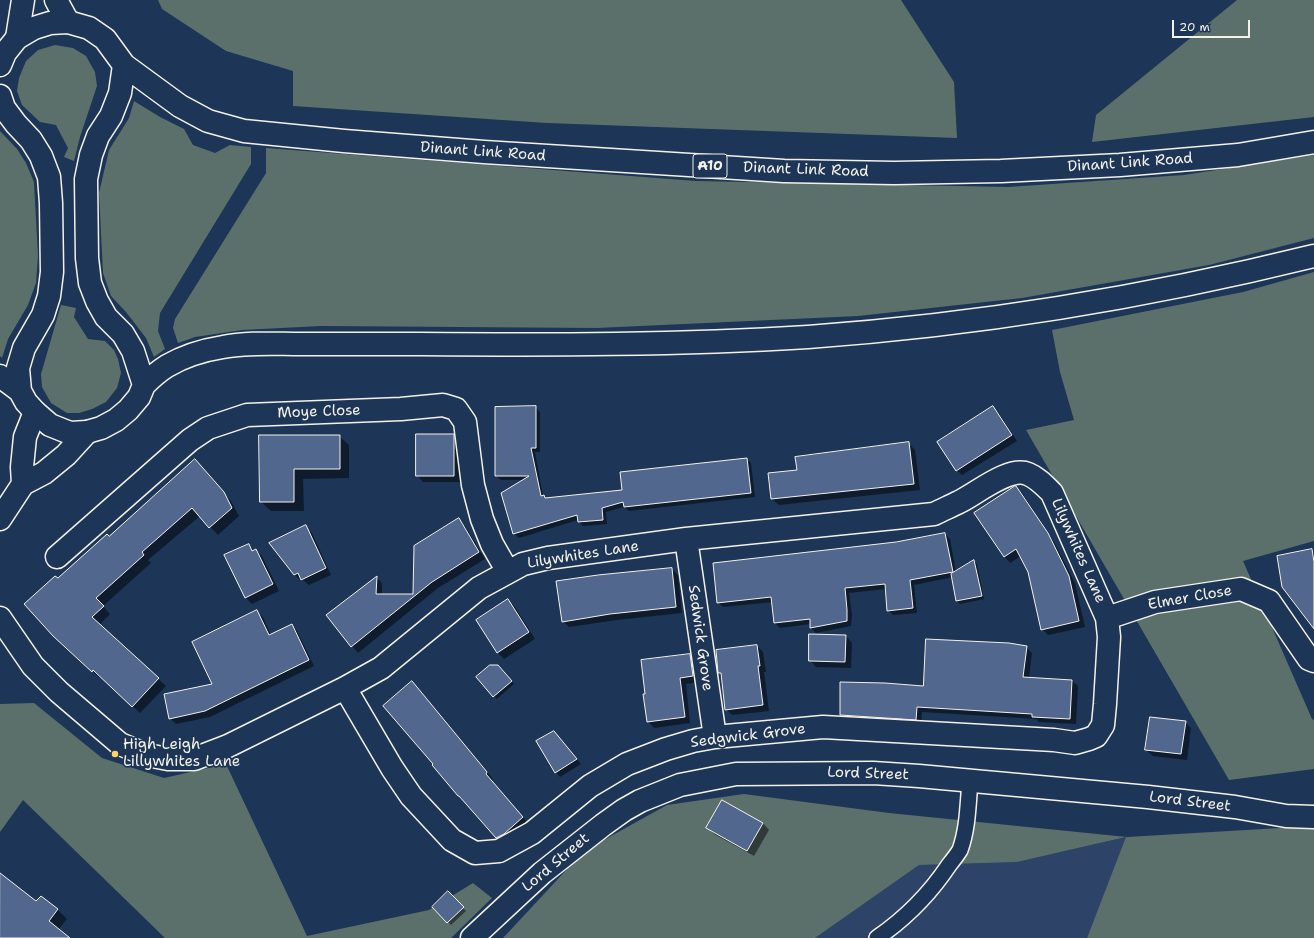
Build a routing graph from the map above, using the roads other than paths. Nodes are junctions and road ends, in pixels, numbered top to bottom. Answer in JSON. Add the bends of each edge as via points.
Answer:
{"nodes":[{"id":1,"x":23,"y":0,"type":"edge"},
{"id":2,"x":56,"y":0,"type":"edge"},
{"id":3,"x":68,"y":22,"type":"junction"},
{"id":4,"x":18,"y":38,"type":"junction"},
{"id":5,"x":0,"y":65,"type":"edge"},
{"id":6,"x":124,"y":65,"type":"junction"},
{"id":7,"x":0,"y":96,"type":"edge"},
{"id":8,"x":1314,"y":142,"type":"edge"},
{"id":9,"x":1314,"y":256,"type":"edge"},
{"id":10,"x":0,"y":376,"type":"edge"},
{"id":11,"x":144,"y":385,"type":"junction"},
{"id":12,"x":20,"y":391,"type":"junction"},
{"id":13,"x":35,"y":412,"type":"junction"},
{"id":14,"x":87,"y":432,"type":"junction"},
{"id":15,"x":23,"y":484,"type":"junction"},
{"id":16,"x":0,"y":519,"type":"edge"},
{"id":17,"x":686,"y":540,"type":"junction"},
{"id":18,"x":57,"y":557,"type":"dead end"},
{"id":19,"x":508,"y":572,"type":"junction"},
{"id":20,"x":0,"y":618,"type":"edge"},
{"id":21,"x":1107,"y":618,"type":"junction"},
{"id":22,"x":1314,"y":661,"type":"edge"},
{"id":23,"x":345,"y":688,"type":"junction"},
{"id":24,"x":715,"y":737,"type":"junction"},
{"id":25,"x":970,"y":781,"type":"junction"},
{"id":26,"x":1314,"y":817,"type":"edge"},
{"id":27,"x":472,"y":938,"type":"edge"},
{"id":28,"x":877,"y":938,"type":"edge"}],
"edges":[{"from":1,"to":4,"type":"street"},
{"from":2,"to":3,"type":"street"},
{"from":3,"to":4,"type":"street","via":[[50,23],[34,28]]},
{"from":3,"to":6,"type":"street","name":"Dinant Link Road","via":[[88,28],[105,39]]},
{"from":4,"to":5,"type":"street","via":[[5,53]]},
{"from":6,"to":8,"type":"street","name":"Dinant Link Road","number":"A10","via":[[180,106],[208,121],[244,131],[484,152],[784,171],[1001,172],[1238,155]]},
{"from":6,"to":11,"type":"street","via":[[120,93],[111,116],[98,136],[86,179],[87,258],[90,283],[97,301],[106,317],[123,334],[133,351]]},
{"from":7,"to":12,"type":"street","via":[[4,108],[41,156],[49,177],[51,203],[52,272],[49,296],[43,314],[24,348],[18,368]]},
{"from":9,"to":11,"type":"street","via":[[1140,295],[1023,314],[822,336],[656,344],[224,346],[178,360]]},
{"from":10,"to":12,"type":"street"},
{"from":11,"to":14,"type":"street","via":[[139,397],[116,420]]},
{"from":12,"to":13,"type":"street"},
{"from":13,"to":14,"type":"street","via":[[50,425],[70,433]]},
{"from":13,"to":15,"type":"street","via":[[25,437]]},
{"from":14,"to":15,"type":"street","via":[[66,456],[44,473]]},
{"from":15,"to":16,"type":"street"},
{"from":17,"to":19,"type":"street","name":"Lilywhites Lane","via":[[548,558],[522,564]]},
{"from":17,"to":21,"type":"street","name":"Lilywhites Lane","via":[[934,514],[1005,476],[1018,472],[1028,473],[1041,481],[1052,493]]},
{"from":17,"to":24,"type":"street","name":"Sedwick Grove"},
{"from":18,"to":19,"type":"street","name":"Moye Close","via":[[190,440],[208,428],[248,415],[443,405],[456,409],[465,422],[473,485],[482,519],[492,544]]},
{"from":19,"to":23,"type":"street","name":"Lilywhites Lane","via":[[479,588],[381,668]]},
{"from":20,"to":23,"type":"street","name":"Lilywhites Lane","via":[[33,666],[59,692],[120,744],[147,755],[168,759],[194,759],[228,746]]},
{"from":21,"to":22,"type":"street","name":"Elmer Close","via":[[1155,602],[1241,589],[1269,601],[1309,659]]},
{"from":21,"to":24,"type":"street","name":"Sedgwick Grove","via":[[1106,704],[1103,725],[1096,736],[1089,739],[1075,743],[823,727]]},
{"from":23,"to":24,"type":"street","name":"Sedgwick Grove","via":[[411,796],[452,840],[475,854],[499,851],[532,833],[590,786],[628,764],[666,749]]},
{"from":25,"to":26,"type":"street","name":"Lord Street","via":[[1148,797],[1286,816]]},
{"from":25,"to":27,"type":"street","name":"Lord Street","via":[[873,773],[736,774],[680,786],[640,801],[603,825],[542,873]]},
{"from":25,"to":28,"type":"lane","via":[[967,822],[959,850],[922,900],[898,923]]}]}
